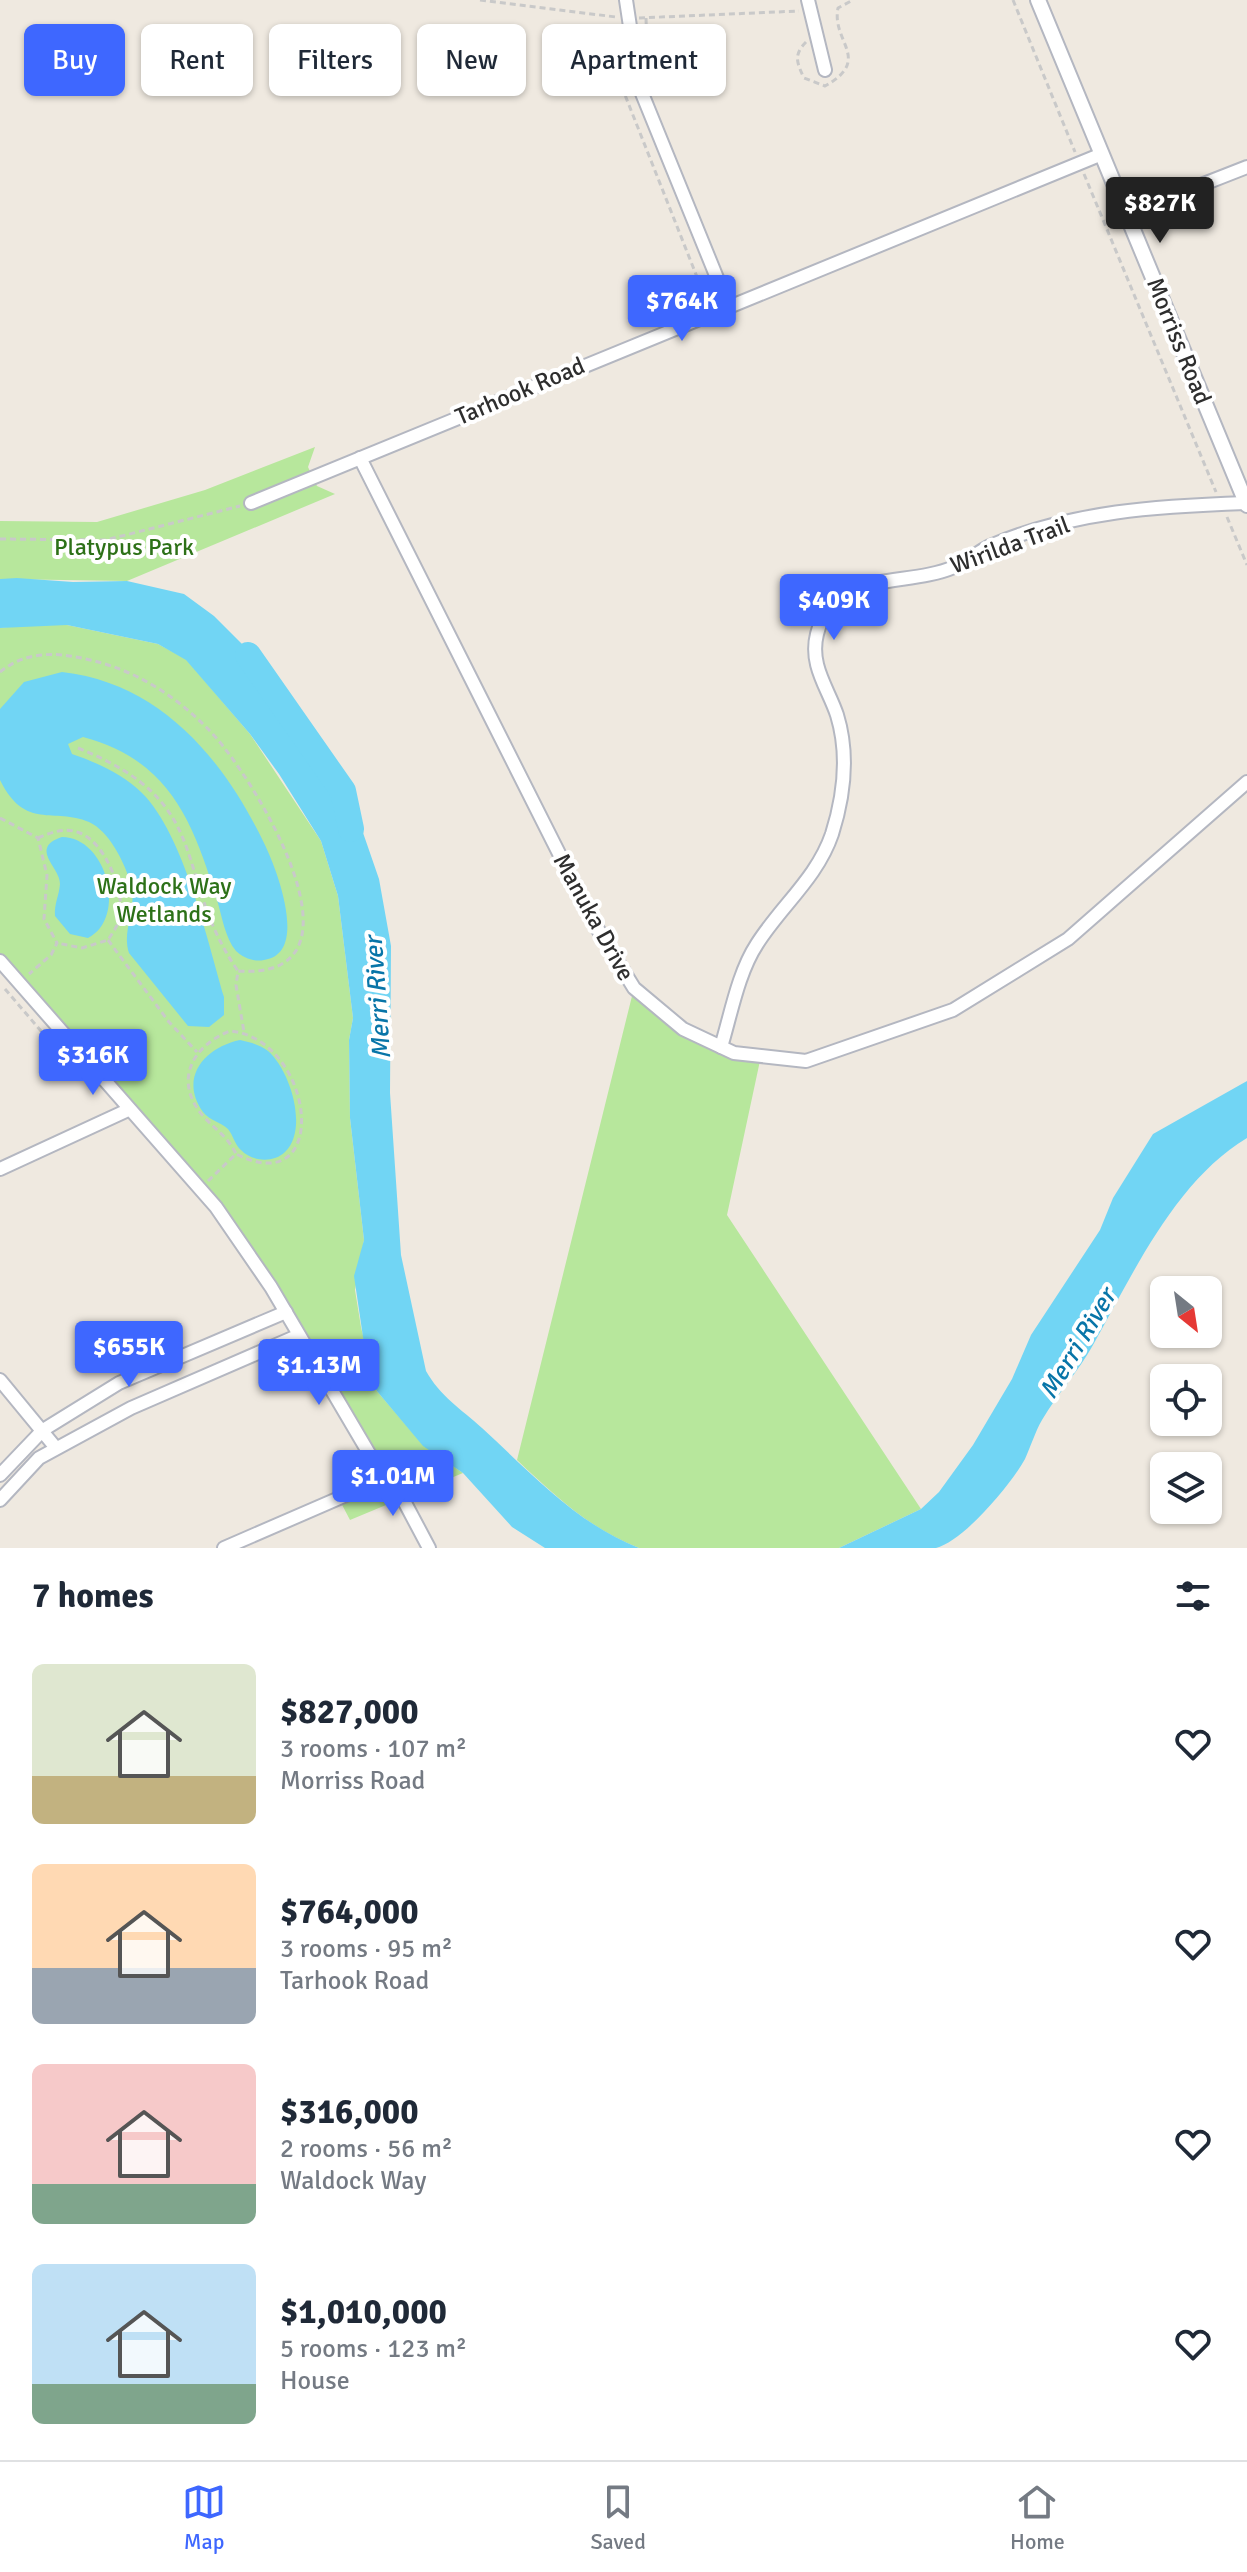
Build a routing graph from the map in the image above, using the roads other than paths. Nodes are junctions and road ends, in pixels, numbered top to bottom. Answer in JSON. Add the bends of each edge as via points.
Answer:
{"nodes":[{"id":1,"x":626,"y":0,"type":"edge"},
{"id":2,"x":1038,"y":0,"type":"edge"},
{"id":3,"x":805,"y":6,"type":"edge"},
{"id":4,"x":825,"y":70,"type":"dead end"},
{"id":5,"x":1102,"y":154,"type":"junction"},
{"id":6,"x":1247,"y":167,"type":"edge"},
{"id":7,"x":1127,"y":214,"type":"junction"},
{"id":8,"x":728,"y":305,"type":"junction"},
{"id":9,"x":360,"y":458,"type":"junction"},
{"id":10,"x":251,"y":503,"type":"road end"},
{"id":11,"x":1247,"y":504,"type":"edge"},
{"id":12,"x":1247,"y":782,"type":"edge"},
{"id":13,"x":0,"y":961,"type":"edge"},
{"id":14,"x":721,"y":1047,"type":"junction"},
{"id":15,"x":128,"y":1110,"type":"junction"},
{"id":16,"x":0,"y":1169,"type":"edge"},
{"id":17,"x":286,"y":1312,"type":"junction"},
{"id":18,"x":297,"y":1336,"type":"junction"},
{"id":19,"x":0,"y":1380,"type":"edge"},
{"id":20,"x":43,"y":1430,"type":"junction"},
{"id":21,"x":56,"y":1448,"type":"junction"},
{"id":22,"x":373,"y":1472,"type":"junction"},
{"id":23,"x":0,"y":1475,"type":"edge"},
{"id":24,"x":0,"y":1500,"type":"edge"},
{"id":25,"x":224,"y":1548,"type":"edge"},
{"id":26,"x":429,"y":1548,"type":"edge"}],
"edges":[{"from":1,"to":8,"type":"street","via":[[639,86]]},
{"from":2,"to":5,"type":"street","name":"Morriss Road"},
{"from":3,"to":4,"type":"street"},
{"from":5,"to":7,"type":"street","name":"Morriss Road"},
{"from":5,"to":8,"type":"street","name":"Tarhook Road"},
{"from":6,"to":7,"type":"street"},
{"from":7,"to":11,"type":"street","name":"Morriss Road"},
{"from":8,"to":9,"type":"street","name":"Tarhook Road"},
{"from":9,"to":10,"type":"street","name":"Tarhook Road"},
{"from":9,"to":14,"type":"street","name":"Manuka Drive","via":[[594,923],[634,988],[683,1029]]},
{"from":11,"to":14,"type":"street","name":"Wirilda Trail","via":[[1138,507],[1077,519],[990,546],[952,568],[857,589],[825,609],[815,638],[816,668],[837,716],[845,758],[841,799],[819,865],[756,946]]},
{"from":12,"to":14,"type":"street","name":"Manuka Drive","via":[[1068,939],[953,1010],[806,1061]]},
{"from":13,"to":15,"type":"street"},
{"from":15,"to":16,"type":"street"},
{"from":15,"to":17,"type":"street","via":[[216,1207]]},
{"from":17,"to":18,"type":"street"},
{"from":17,"to":20,"type":"street","via":[[119,1383]]},
{"from":18,"to":21,"type":"street","via":[[131,1408]]},
{"from":18,"to":22,"type":"street","via":[[370,1455]]},
{"from":19,"to":20,"type":"street"},
{"from":20,"to":21,"type":"street"},
{"from":20,"to":23,"type":"street"},
{"from":21,"to":24,"type":"street","via":[[39,1458]]},
{"from":22,"to":25,"type":"street","via":[[367,1486]]},
{"from":22,"to":26,"type":"street","via":[[395,1484]]}]}
